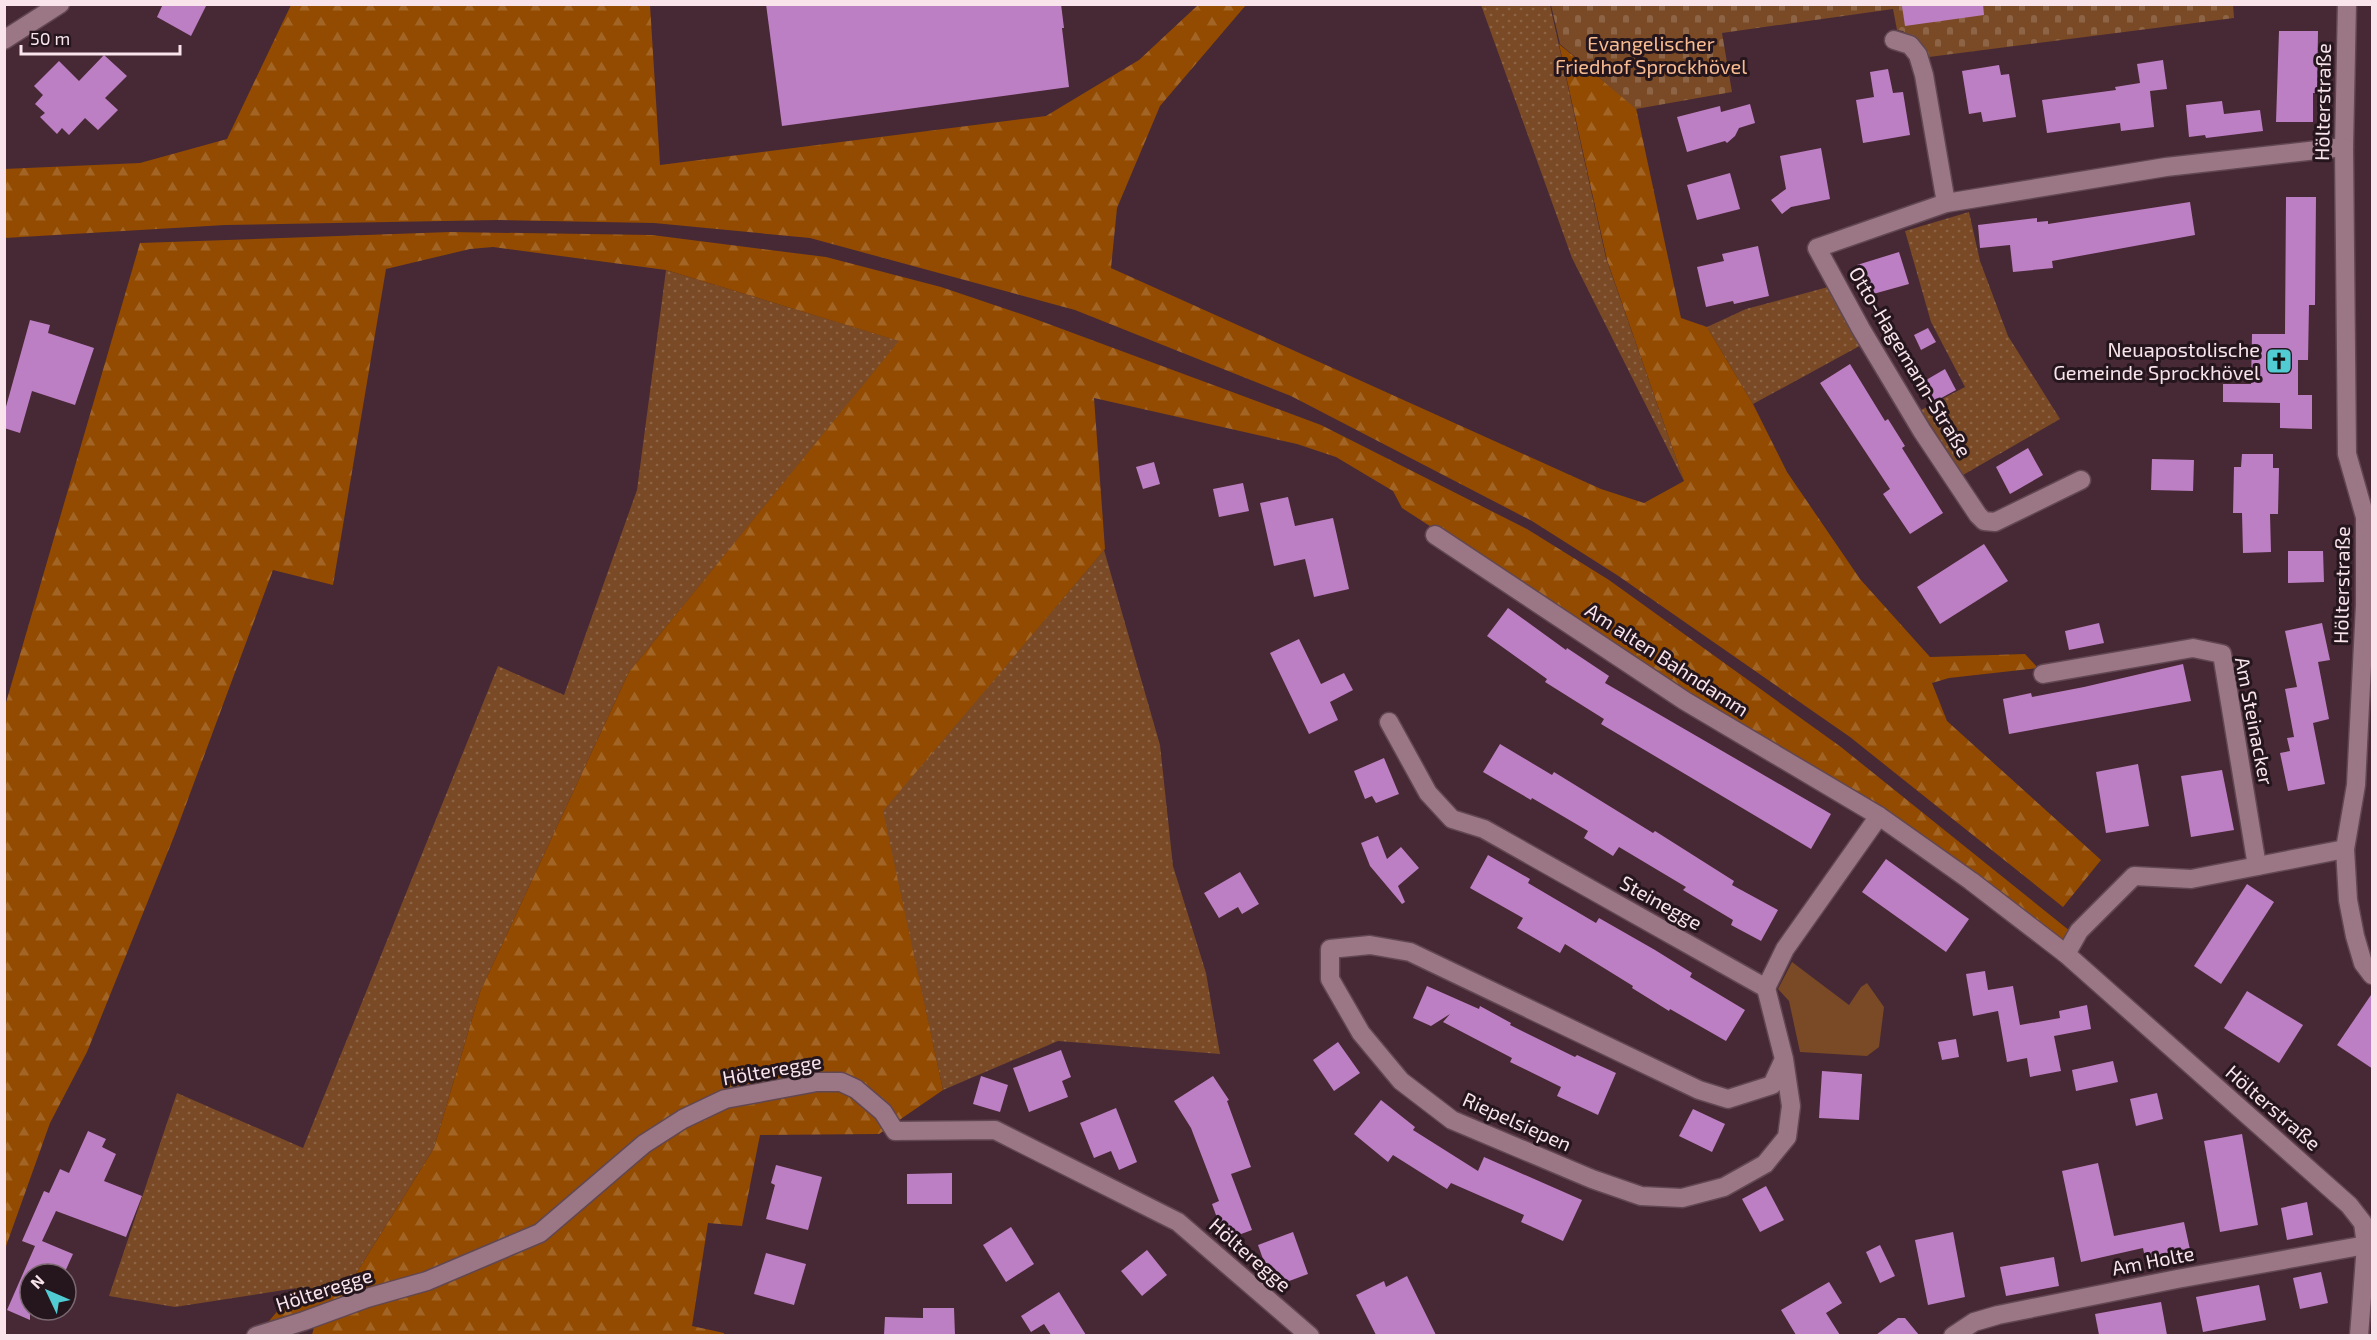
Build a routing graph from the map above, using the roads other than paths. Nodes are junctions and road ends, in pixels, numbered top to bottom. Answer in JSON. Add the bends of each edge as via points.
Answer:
{"nodes":[{"id":1,"x":60,"y":4,"type":"edge"},
{"id":2,"x":2347,"y":4,"type":"edge"},
{"id":3,"x":4,"y":40,"type":"edge"},
{"id":4,"x":1894,"y":40,"type":"dead end"},
{"id":5,"x":2344,"y":147,"type":"junction"},
{"id":6,"x":1946,"y":203,"type":"junction"},
{"id":7,"x":2081,"y":480,"type":"dead end"},
{"id":8,"x":1434,"y":535,"type":"dead end"},
{"id":9,"x":2369,"y":614,"type":"edge"},
{"id":10,"x":2043,"y":674,"type":"dead end"},
{"id":11,"x":1389,"y":722,"type":"dead end"},
{"id":12,"x":1879,"y":816,"type":"junction"},
{"id":13,"x":2345,"y":849,"type":"junction"},
{"id":14,"x":2257,"y":866,"type":"junction"},
{"id":15,"x":2066,"y":954,"type":"junction"},
{"id":16,"x":2373,"y":975,"type":"edge"},
{"id":17,"x":1766,"y":988,"type":"junction"},
{"id":18,"x":1784,"y":1059,"type":"junction"},
{"id":19,"x":2366,"y":1245,"type":"junction"},
{"id":20,"x":256,"y":1335,"type":"edge"},
{"id":21,"x":1310,"y":1335,"type":"edge"},
{"id":22,"x":1953,"y":1335,"type":"edge"},
{"id":23,"x":2359,"y":1335,"type":"edge"}],
"edges":[{"from":1,"to":3,"type":"street"},
{"from":2,"to":5,"type":"street","name":"Hölterstraße"},
{"from":4,"to":6,"type":"street","via":[[1910,45],[1918,55]]},
{"from":5,"to":6,"type":"street","name":"Otto-Hagemann-Straße","via":[[2166,167]]},
{"from":5,"to":9,"type":"street","name":"Hölterstraße","via":[[2347,454],[2365,517]]},
{"from":6,"to":7,"type":"street","name":"Otto-Hagemann-Straße","via":[[1817,248],[1922,431],[1978,516],[1995,522]]},
{"from":8,"to":12,"type":"street","name":"Am alten Bahndamm","via":[[1685,701]]},
{"from":9,"to":13,"type":"street","name":"Hölterstraße","via":[[2356,785]]},
{"from":10,"to":14,"type":"street","name":"Am Steinacker","via":[[2193,648],[2222,654]]},
{"from":11,"to":17,"type":"street","name":"Steinegge","via":[[1428,793],[1452,819],[1484,829]]},
{"from":12,"to":15,"type":"street","name":"Hölterstraße"},
{"from":12,"to":17,"type":"street","via":[[1785,949]]},
{"from":13,"to":14,"type":"street"},
{"from":13,"to":16,"type":"street","name":"Hölterstraße","via":[[2355,936],[2363,963]]},
{"from":14,"to":15,"type":"street","via":[[2191,879],[2134,876],[2079,931]]},
{"from":15,"to":19,"type":"street","name":"Hölterstraße","via":[[2349,1204],[2362,1223]]},
{"from":17,"to":18,"type":"street","name":"Riepelsiepen"},
{"from":18,"to":18,"type":"street","name":"Riepelsiepen","via":[[1772,1085],[1728,1099],[1700,1090],[1410,952],[1370,945],[1330,950],[1330,979],[1361,1033],[1401,1081],[1452,1120],[1641,1196],[1682,1198],[1724,1187],[1765,1164],[1787,1137],[1791,1107]]},
{"from":19,"to":22,"type":"street","name":"Am Holte","via":[[1998,1315],[1974,1322]]},
{"from":19,"to":23,"type":"street","name":"Hölterstraße"},
{"from":20,"to":21,"type":"street","name":"Hölteregge","via":[[427,1281],[540,1233],[644,1144],[725,1099],[817,1082],[842,1082],[883,1113],[896,1131],[995,1130],[1178,1222]]}]}
